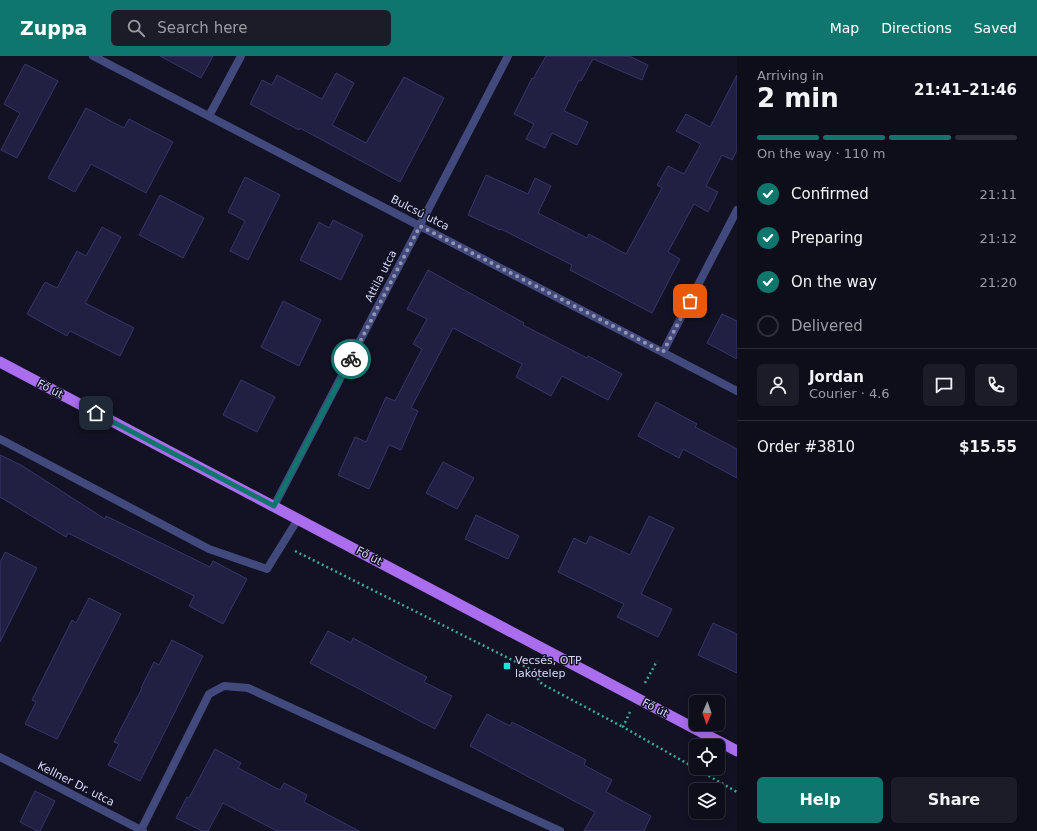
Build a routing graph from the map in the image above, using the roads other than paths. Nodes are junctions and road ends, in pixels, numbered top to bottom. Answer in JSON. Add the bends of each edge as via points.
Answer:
{"nodes":[{"id":1,"x":93,"y":56,"type":"edge"},
{"id":2,"x":241,"y":56,"type":"edge"},
{"id":3,"x":508,"y":56,"type":"edge"},
{"id":4,"x":209,"y":116,"type":"junction"},
{"id":5,"x":737,"y":210,"type":"edge"},
{"id":6,"x":420,"y":226,"type":"junction"},
{"id":7,"x":663,"y":352,"type":"junction"},
{"id":8,"x":0,"y":362,"type":"edge"},
{"id":9,"x":737,"y":391,"type":"edge"},
{"id":10,"x":0,"y":439,"type":"edge"},
{"id":11,"x":274,"y":506,"type":"junction"},
{"id":12,"x":298,"y":519,"type":"junction"},
{"id":13,"x":737,"y":751,"type":"edge"},
{"id":14,"x":0,"y":757,"type":"edge"},
{"id":15,"x":142,"y":830,"type":"edge"},
{"id":16,"x":560,"y":831,"type":"edge"}],
"edges":[{"from":1,"to":4,"type":"street","name":"Bulcsú utca"},
{"from":2,"to":4,"type":"street"},
{"from":3,"to":6,"type":"street","name":"Attila utca"},
{"from":4,"to":6,"type":"street","name":"Bulcsú utca"},
{"from":5,"to":7,"type":"street"},
{"from":6,"to":7,"type":"street","name":"Bulcsú utca"},
{"from":6,"to":11,"type":"street","name":"Attila utca"},
{"from":7,"to":9,"type":"street","name":"Bulcsú utca"},
{"from":8,"to":11,"type":"main road","name":"Fő út"},
{"from":10,"to":12,"type":"street","via":[[209,549],[267,569]]},
{"from":11,"to":12,"type":"main road","name":"Fő út"},
{"from":12,"to":13,"type":"main road","name":"Fő út"},
{"from":14,"to":15,"type":"street","name":"Kellner Dr. utca"},
{"from":15,"to":16,"type":"street","via":[[208,694],[224,686],[248,688]]}]}
